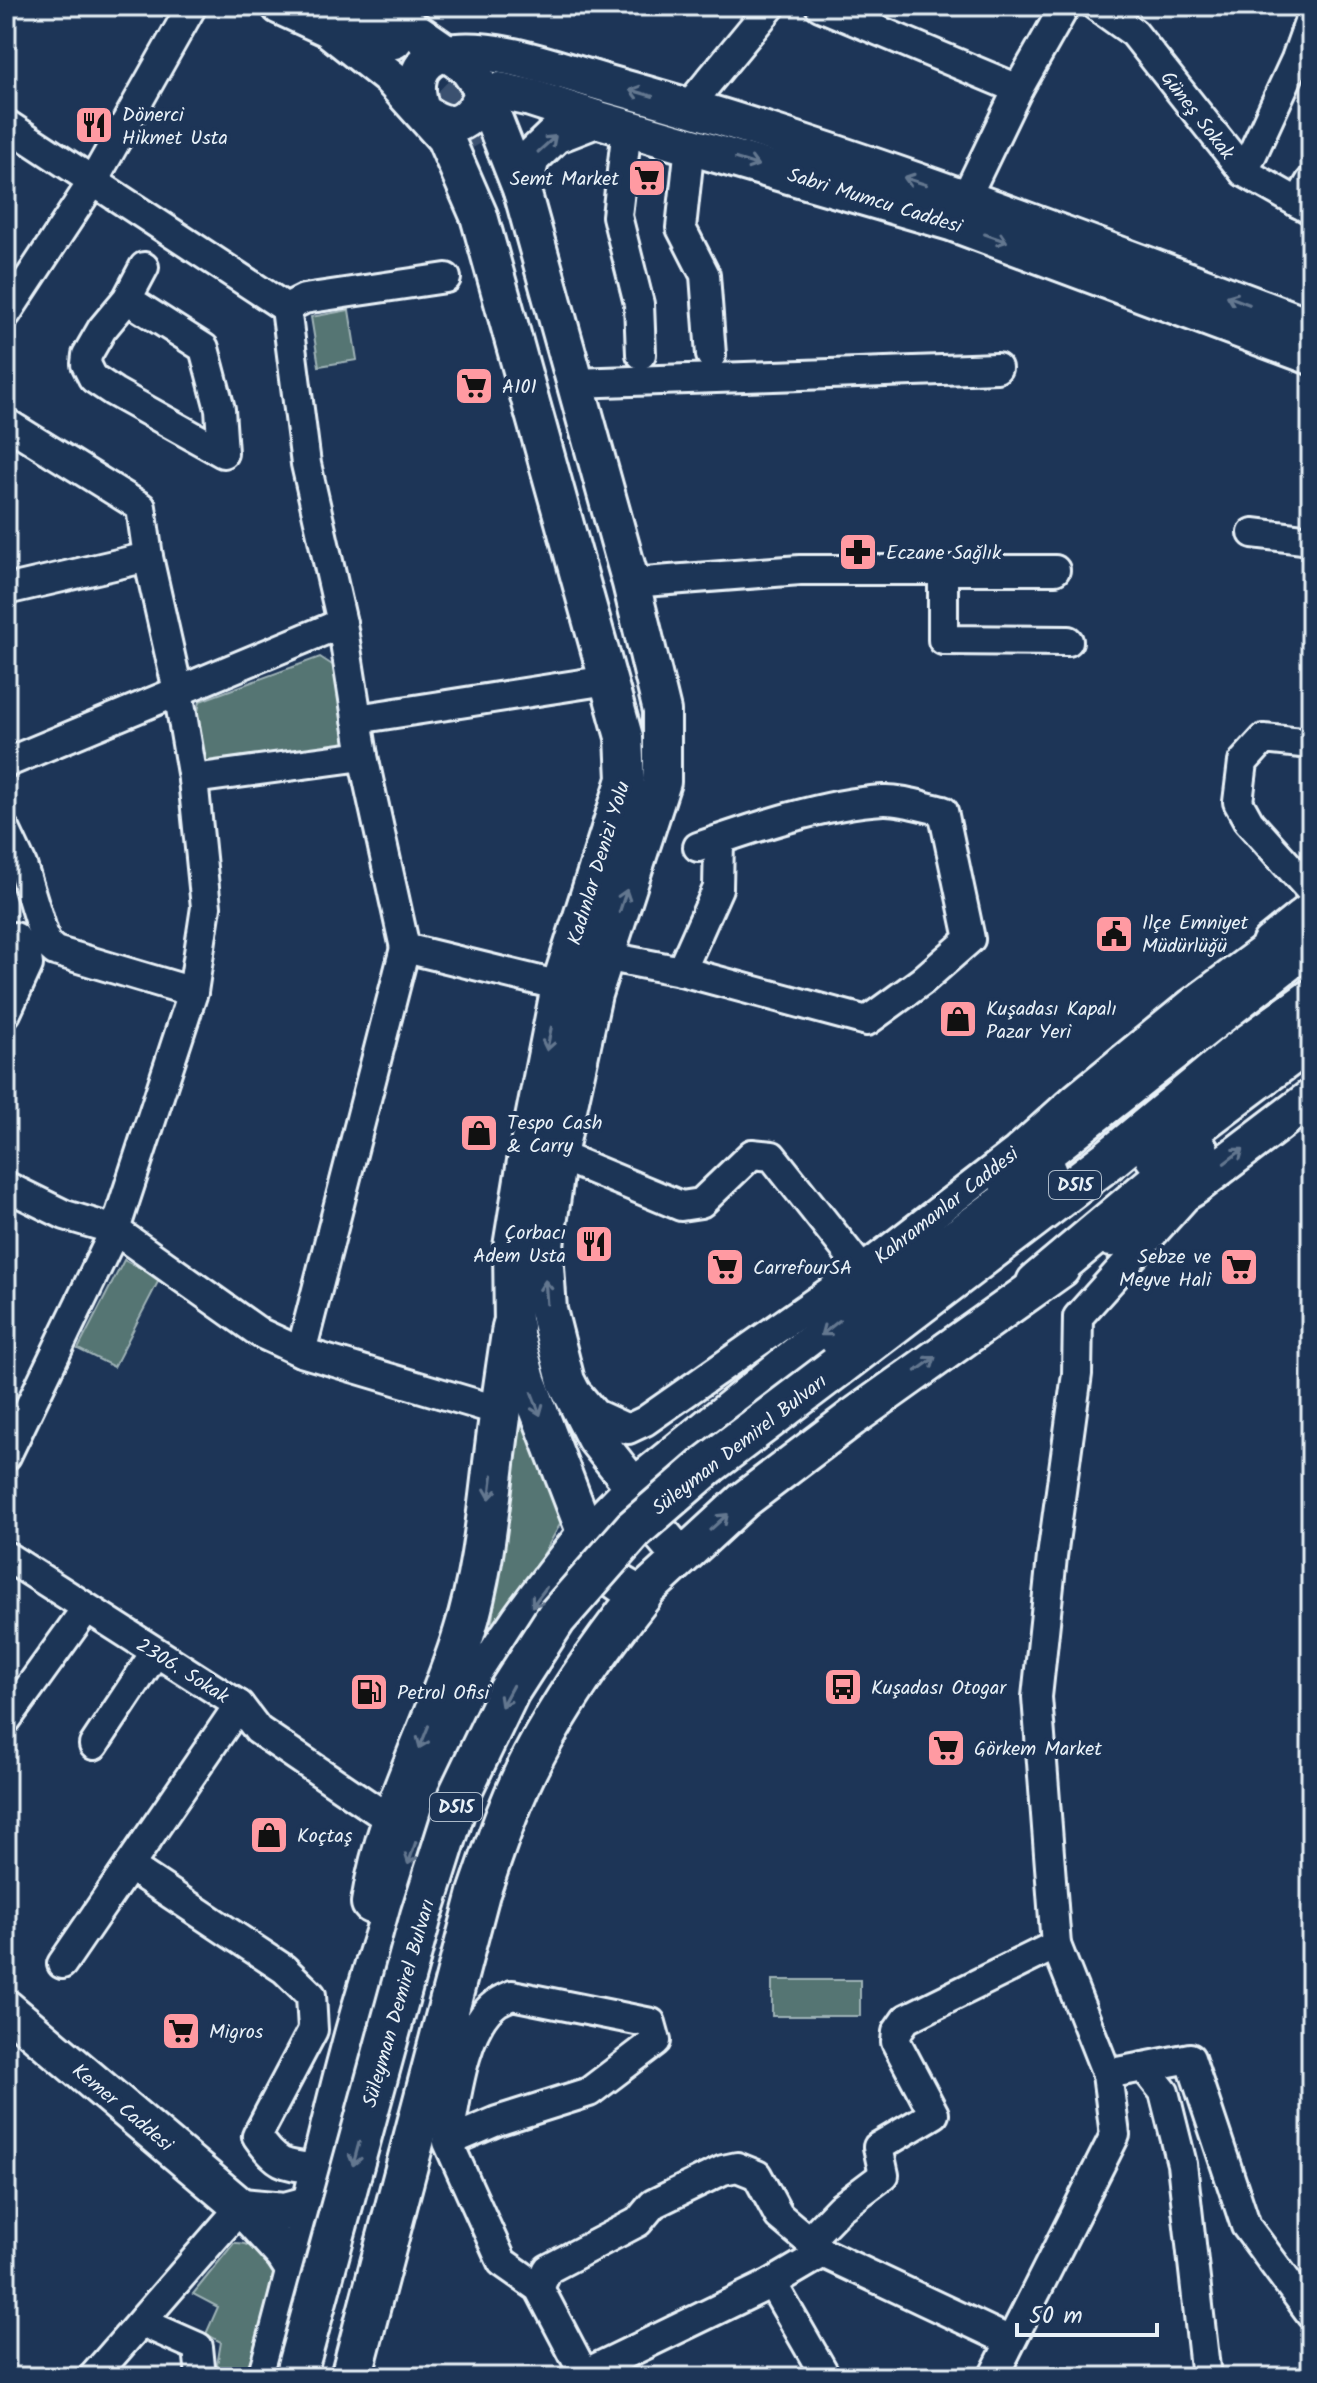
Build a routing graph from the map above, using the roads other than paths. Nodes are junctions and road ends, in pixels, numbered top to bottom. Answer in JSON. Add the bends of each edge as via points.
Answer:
{"nodes":[{"id":1,"x":192,"y":6,"type":"edge"},
{"id":2,"x":280,"y":6,"type":"edge"},
{"id":3,"x":318,"y":6,"type":"edge"},
{"id":4,"x":344,"y":6,"type":"edge"},
{"id":5,"x":379,"y":6,"type":"edge"},
{"id":6,"x":771,"y":6,"type":"edge"},
{"id":7,"x":820,"y":6,"type":"edge"},
{"id":8,"x":1065,"y":6,"type":"edge"},
{"id":9,"x":1096,"y":6,"type":"edge"},
{"id":10,"x":1311,"y":17,"type":"edge"},
{"id":11,"x":447,"y":53,"type":"junction"},
{"id":12,"x":1018,"y":89,"type":"junction"},
{"id":13,"x":484,"y":94,"type":"junction"},
{"id":14,"x":687,"y":108,"type":"junction"},
{"id":15,"x":422,"y":112,"type":"junction"},
{"id":16,"x":611,"y":123,"type":"junction"},
{"id":17,"x":6,"y":124,"type":"edge"},
{"id":18,"x":690,"y":145,"type":"junction"},
{"id":19,"x":1244,"y":172,"type":"junction"},
{"id":20,"x":92,"y":183,"type":"junction"},
{"id":21,"x":522,"y":191,"type":"junction"},
{"id":22,"x":966,"y":197,"type":"junction"},
{"id":23,"x":1307,"y":198,"type":"edge"},
{"id":24,"x":144,"y":267,"type":"dead end"},
{"id":25,"x":446,"y":278,"type":"dead end"},
{"id":26,"x":127,"y":299,"type":"junction"},
{"id":27,"x":286,"y":308,"type":"junction"},
{"id":28,"x":6,"y":314,"type":"edge"},
{"id":29,"x":1311,"y":327,"type":"edge"},
{"id":30,"x":641,"y":354,"type":"dead end"},
{"id":31,"x":711,"y":355,"type":"dead end"},
{"id":32,"x":1311,"y":356,"type":"edge"},
{"id":33,"x":997,"y":368,"type":"dead end"},
{"id":34,"x":575,"y":383,"type":"junction"},
{"id":35,"x":6,"y":423,"type":"edge"},
{"id":36,"x":1253,"y":533,"type":"dead end"},
{"id":37,"x":1311,"y":540,"type":"edge"},
{"id":38,"x":148,"y":557,"type":"junction"},
{"id":39,"x":943,"y":570,"type":"junction"},
{"id":40,"x":1055,"y":570,"type":"dead end"},
{"id":41,"x":631,"y":583,"type":"junction"},
{"id":42,"x":6,"y":590,"type":"edge"},
{"id":43,"x":342,"y":623,"type":"junction"},
{"id":44,"x":1068,"y":641,"type":"dead end"},
{"id":45,"x":608,"y":680,"type":"junction"},
{"id":46,"x":178,"y":691,"type":"junction"},
{"id":47,"x":357,"y":719,"type":"junction"},
{"id":48,"x":1311,"y":744,"type":"edge"},
{"id":49,"x":363,"y":756,"type":"junction"},
{"id":50,"x":6,"y":763,"type":"edge"},
{"id":51,"x":193,"y":779,"type":"junction"},
{"id":52,"x":626,"y":779,"type":"junction"},
{"id":53,"x":662,"y":782,"type":"junction"},
{"id":54,"x":6,"y":831,"type":"edge"},
{"id":55,"x":1311,"y":891,"type":"edge"},
{"id":56,"x":1311,"y":911,"type":"edge"},
{"id":57,"x":43,"y":928,"type":"junction"},
{"id":58,"x":11,"y":940,"type":"edge"},
{"id":59,"x":405,"y":948,"type":"junction"},
{"id":60,"x":604,"y":956,"type":"junction"},
{"id":61,"x":1294,"y":956,"type":"edge"},
{"id":62,"x":681,"y":971,"type":"junction"},
{"id":63,"x":576,"y":990,"type":"junction"},
{"id":64,"x":193,"y":992,"type":"junction"},
{"id":65,"x":1311,"y":1000,"type":"edge"},
{"id":66,"x":6,"y":1013,"type":"edge"},
{"id":67,"x":1311,"y":1039,"type":"edge"},
{"id":68,"x":1311,"y":1067,"type":"edge"},
{"id":69,"x":1311,"y":1098,"type":"edge"},
{"id":70,"x":558,"y":1155,"type":"junction"},
{"id":71,"x":6,"y":1186,"type":"edge"},
{"id":72,"x":1194,"y":1187,"type":"junction"},
{"id":73,"x":115,"y":1230,"type":"junction"},
{"id":74,"x":1037,"y":1283,"type":"junction"},
{"id":75,"x":864,"y":1285,"type":"junction"},
{"id":76,"x":513,"y":1327,"type":"junction"},
{"id":77,"x":301,"y":1352,"type":"junction"},
{"id":78,"x":843,"y":1378,"type":"junction"},
{"id":79,"x":566,"y":1381,"type":"junction"},
{"id":80,"x":500,"y":1411,"type":"junction"},
{"id":81,"x":588,"y":1424,"type":"junction"},
{"id":82,"x":679,"y":1450,"type":"junction"},
{"id":83,"x":6,"y":1456,"type":"edge"},
{"id":84,"x":634,"y":1487,"type":"junction"},
{"id":85,"x":587,"y":1535,"type":"junction"},
{"id":86,"x":6,"y":1556,"type":"edge"},
{"id":87,"x":681,"y":1557,"type":"junction"},
{"id":88,"x":642,"y":1594,"type":"junction"},
{"id":89,"x":86,"y":1609,"type":"junction"},
{"id":90,"x":506,"y":1643,"type":"junction"},
{"id":91,"x":155,"y":1653,"type":"junction"},
{"id":92,"x":574,"y":1685,"type":"junction"},
{"id":93,"x":239,"y":1705,"type":"junction"},
{"id":94,"x":6,"y":1720,"type":"edge"},
{"id":95,"x":94,"y":1745,"type":"dead end"},
{"id":96,"x":392,"y":1821,"type":"junction"},
{"id":97,"x":129,"y":1866,"type":"junction"},
{"id":98,"x":1056,"y":1945,"type":"junction"},
{"id":99,"x":62,"y":1964,"type":"dead end"},
{"id":100,"x":6,"y":2008,"type":"edge"},
{"id":101,"x":350,"y":2054,"type":"junction"},
{"id":102,"x":1144,"y":2067,"type":"junction"},
{"id":103,"x":1107,"y":2074,"type":"junction"},
{"id":104,"x":448,"y":2142,"type":"junction"},
{"id":105,"x":319,"y":2186,"type":"junction"},
{"id":106,"x":241,"y":2207,"type":"junction"},
{"id":107,"x":816,"y":2246,"type":"junction"},
{"id":108,"x":297,"y":2274,"type":"junction"},
{"id":109,"x":772,"y":2283,"type":"junction"},
{"id":110,"x":539,"y":2288,"type":"junction"},
{"id":111,"x":1311,"y":2314,"type":"edge"},
{"id":112,"x":143,"y":2320,"type":"junction"},
{"id":113,"x":364,"y":2324,"type":"junction"},
{"id":114,"x":1010,"y":2341,"type":"junction"},
{"id":115,"x":581,"y":2376,"type":"edge"},
{"id":116,"x":93,"y":2377,"type":"edge"},
{"id":117,"x":201,"y":2377,"type":"edge"},
{"id":118,"x":268,"y":2377,"type":"edge"},
{"id":119,"x":295,"y":2377,"type":"edge"},
{"id":120,"x":323,"y":2377,"type":"edge"},
{"id":121,"x":351,"y":2377,"type":"edge"},
{"id":122,"x":366,"y":2377,"type":"edge"},
{"id":123,"x":826,"y":2377,"type":"edge"},
{"id":124,"x":993,"y":2377,"type":"edge"},
{"id":125,"x":1206,"y":2377,"type":"edge"}],
"edges":[{"from":1,"to":20,"type":"street"},
{"from":2,"to":15,"type":"main road","via":[[328,28],[391,78]]},
{"from":3,"to":4,"type":"main road","via":[[400,53]]},
{"from":5,"to":11,"type":"main road"},
{"from":6,"to":14,"type":"street"},
{"from":7,"to":12,"type":"street"},
{"from":8,"to":12,"type":"street"},
{"from":9,"to":19,"type":"street","name":"Güneş Sokak","via":[[1134,33]]},
{"from":10,"to":19,"type":"street"},
{"from":11,"to":13,"type":"main road","via":[[467,67]]},
{"from":14,"to":11,"type":"main road","name":"Sabri Mumcu Caddesi","one_way":true,"via":[[486,52]]},
{"from":11,"to":15,"type":"main road","via":[[429,60],[416,81]]},
{"from":12,"to":22,"type":"street"},
{"from":13,"to":15,"type":"main road","via":[[471,115],[453,125]]},
{"from":13,"to":16,"type":"main road","name":"Sabri Mumcu Caddesi","via":[[500,91],[531,98]]},
{"from":13,"to":21,"type":"main road","name":"Kadınlar Denizi Yolu"},
{"from":22,"to":14,"type":"main road","name":"Sabri Mumcu Caddesi","one_way":true},
{"from":15,"to":45,"type":"main road","name":"Kadınlar Denizi Yolu","via":[[445,138],[479,216]]},
{"from":16,"to":18,"type":"main road","name":"Sabri Mumcu Caddesi"},
{"from":21,"to":16,"type":"main road","one_way":true,"via":[[531,158],[555,135]]},
{"from":16,"to":30,"type":"street","via":[[617,216],[639,304]]},
{"from":17,"to":20,"type":"street"},
{"from":18,"to":31,"type":"street","via":[[681,228],[705,275]]},
{"from":18,"to":32,"type":"main road","name":"Sabri Mumcu Caddesi","one_way":true,"via":[[951,222]]},
{"from":19,"to":23,"type":"street","name":"Güneş Sokak"},
{"from":20,"to":27,"type":"street"},
{"from":20,"to":28,"type":"street"},
{"from":21,"to":34,"type":"main road","name":"Kadınlar Denizi Yolu"},
{"from":29,"to":22,"type":"main road","name":"Sabri Mumcu Caddesi","one_way":true},
{"from":24,"to":26,"type":"street"},
{"from":25,"to":27,"type":"street","via":[[304,299]]},
{"from":26,"to":26,"type":"street","via":[[87,355],[93,378],[223,453],[220,409],[204,348]]},
{"from":27,"to":43,"type":"street","via":[[306,464]]},
{"from":33,"to":34,"type":"street"},
{"from":34,"to":41,"type":"main road","name":"Kadınlar Denizi Yolu"},
{"from":35,"to":38,"type":"street","via":[[141,507]]},
{"from":36,"to":37,"type":"street"},
{"from":38,"to":42,"type":"street"},
{"from":38,"to":46,"type":"street"},
{"from":39,"to":40,"type":"street"},
{"from":39,"to":41,"type":"street","via":[[800,570]]},
{"from":39,"to":44,"type":"street","via":[[943,640]]},
{"from":41,"to":53,"type":"main road","name":"Kadınlar Denizi Yolu","via":[[662,711]]},
{"from":43,"to":46,"type":"street"},
{"from":43,"to":47,"type":"street"},
{"from":45,"to":47,"type":"street"},
{"from":45,"to":52,"type":"main road","name":"Kadınlar Denizi Yolu","via":[[624,737]]},
{"from":46,"to":50,"type":"street"},
{"from":46,"to":51,"type":"street"},
{"from":47,"to":49,"type":"street"},
{"from":48,"to":55,"type":"street","via":[[1264,739],[1243,762],[1238,802],[1249,822]]},
{"from":49,"to":51,"type":"street"},
{"from":49,"to":59,"type":"street"},
{"from":51,"to":64,"type":"street","via":[[206,907]]},
{"from":52,"to":53,"type":"main road","via":[[632,735],[611,632],[478,146],[504,187],[640,679]]},
{"from":52,"to":63,"type":"main road","name":"Kadınlar Denizi Yolu"},
{"from":60,"to":53,"type":"main road","name":"Kadınlar Denizi Yolu","one_way":true},
{"from":54,"to":57,"type":"street"},
{"from":56,"to":61,"type":"main road"},
{"from":57,"to":58,"type":"street"},
{"from":57,"to":64,"type":"street","via":[[46,943],[55,951]]},
{"from":58,"to":66,"type":"street","via":[[28,965]]},
{"from":59,"to":63,"type":"street"},
{"from":59,"to":77,"type":"street"},
{"from":60,"to":62,"type":"street"},
{"from":60,"to":63,"type":"main road","name":"Kadınlar Denizi Yolu"},
{"from":61,"to":75,"type":"highway","via":[[963,1235]]},
{"from":62,"to":62,"type":"street","via":[[867,1021],[970,939],[943,811],[885,799],[817,812],[708,844],[718,888]]},
{"from":63,"to":70,"type":"main road","name":"Kadınlar Denizi Yolu"},
{"from":63,"to":76,"type":"main road","name":"Kadınlar Denizi Yolu","one_way":true,"via":[[527,1155],[512,1247]]},
{"from":64,"to":73,"type":"street"},
{"from":65,"to":78,"type":"highway","name":"Süleyman Demirel Bulvarı","number":"D515","via":[[1240,1051]]},
{"from":67,"to":78,"type":"highway","name":"Süleyman Demirel Bulvarı","number":"D515"},
{"from":68,"to":74,"type":"highway","via":[[1156,1183]]},
{"from":72,"to":69,"type":"main road","one_way":true},
{"from":70,"to":75,"type":"street","via":[[681,1206],[701,1203],[752,1154],[772,1156]]},
{"from":79,"to":70,"type":"main road","name":"Kadınlar Denizi Yolu","one_way":true,"via":[[548,1310],[544,1252]]},
{"from":71,"to":73,"type":"street","via":[[65,1215]]},
{"from":72,"to":74,"type":"main road"},
{"from":72,"to":98,"type":"street","via":[[1078,1317],[1077,1374],[1037,1697]]},
{"from":73,"to":77,"type":"street","via":[[260,1333]]},
{"from":73,"to":83,"type":"street"},
{"from":87,"to":74,"type":"main road","one_way":true,"via":[[755,1491]]},
{"from":75,"to":79,"type":"street","name":"Kahramanlar Caddesi","via":[[628,1429],[595,1414]]},
{"from":75,"to":82,"type":"main road","one_way":true},
{"from":76,"to":80,"type":"highway"},
{"from":76,"to":85,"type":"main road","name":"Kadınlar Denizi Yolu","one_way":true,"via":[[527,1380]]},
{"from":77,"to":80,"type":"street"},
{"from":78,"to":119,"type":"highway","name":"Süleyman Demirel Bulvarı","number":"D515","one_way":true,"bridge":true,"via":[[709,1464],[634,1529],[556,1618],[509,1691],[460,1793]]},
{"from":78,"to":120,"type":"highway","name":"Süleyman Demirel Bulvarı","number":"D515","via":[[655,1544],[600,1605],[511,1744],[482,1810],[445,1924]]},
{"from":79,"to":81,"type":"main road","name":"Kadınlar Denizi Yolu"},
{"from":80,"to":96,"type":"highway","one_way":true,"via":[[479,1574],[465,1631]]},
{"from":81,"to":82,"type":"main road","via":[[622,1455],[644,1463]]},
{"from":81,"to":84,"type":"main road","name":"Kadınlar Denizi Yolu"},
{"from":82,"to":84,"type":"main road"},
{"from":84,"to":85,"type":"main road"},
{"from":84,"to":87,"type":"main road","name":"Kadınlar Denizi Yolu","via":[[653,1524]]},
{"from":85,"to":88,"type":"main road","name":"Kadınlar Denizi Yolu","via":[[605,1573]]},
{"from":85,"to":90,"type":"highway","one_way":true},
{"from":86,"to":89,"type":"street","name":"2306. Sokak"},
{"from":87,"to":88,"type":"main road"},
{"from":88,"to":92,"type":"highway"},
{"from":89,"to":91,"type":"street","name":"2306. Sokak"},
{"from":89,"to":94,"type":"street"},
{"from":90,"to":92,"type":"highway","via":[[537,1634],[552,1639],[571,1660]]},
{"from":90,"to":101,"type":"highway","one_way":true,"via":[[438,1775]]},
{"from":91,"to":93,"type":"street","name":"2306. Sokak"},
{"from":91,"to":95,"type":"street"},
{"from":92,"to":113,"type":"highway","via":[[532,1758],[479,1893]]},
{"from":93,"to":96,"type":"street","name":"2306. Sokak","via":[[258,1730]]},
{"from":93,"to":97,"type":"street"},
{"from":96,"to":101,"type":"highway","via":[[377,1872]]},
{"from":97,"to":99,"type":"street"},
{"from":97,"to":105,"type":"street","via":[[284,1969],[311,1995],[313,2030],[257,2136],[272,2157]]},
{"from":98,"to":103,"type":"street"},
{"from":98,"to":107,"type":"street","via":[[906,2019],[896,2042],[934,2114],[878,2147],[884,2175],[840,2208]]},
{"from":100,"to":106,"type":"main road","name":"Kemer Caddesi"},
{"from":101,"to":105,"type":"highway"},
{"from":102,"to":103,"type":"street"},
{"from":102,"to":111,"type":"street","via":[[1190,2058],[1246,2226]]},
{"from":102,"to":125,"type":"street","via":[[1164,2092],[1182,2164]]},
{"from":103,"to":114,"type":"street","via":[[1115,2135]]},
{"from":104,"to":104,"type":"street","via":[[589,2092],[656,2041],[651,2023],[512,1995],[494,2005],[479,2022],[468,2049]]},
{"from":104,"to":110,"type":"street","via":[[502,2262]]},
{"from":105,"to":106,"type":"main road","via":[[285,2211]]},
{"from":105,"to":108,"type":"highway"},
{"from":106,"to":108,"type":"main road","name":"Kemer Caddesi"},
{"from":106,"to":112,"type":"street"},
{"from":107,"to":109,"type":"street"},
{"from":107,"to":110,"type":"street","via":[[779,2216],[757,2175],[737,2167],[653,2204],[638,2222],[548,2269]]},
{"from":107,"to":114,"type":"street"},
{"from":108,"to":118,"type":"highway"},
{"from":109,"to":115,"type":"street"},
{"from":109,"to":123,"type":"street"},
{"from":110,"to":115,"type":"street"},
{"from":112,"to":116,"type":"street"},
{"from":112,"to":117,"type":"street","via":[[198,2347]]},
{"from":113,"to":121,"type":"highway"},
{"from":113,"to":122,"type":"main road"},
{"from":114,"to":124,"type":"street"}]}
